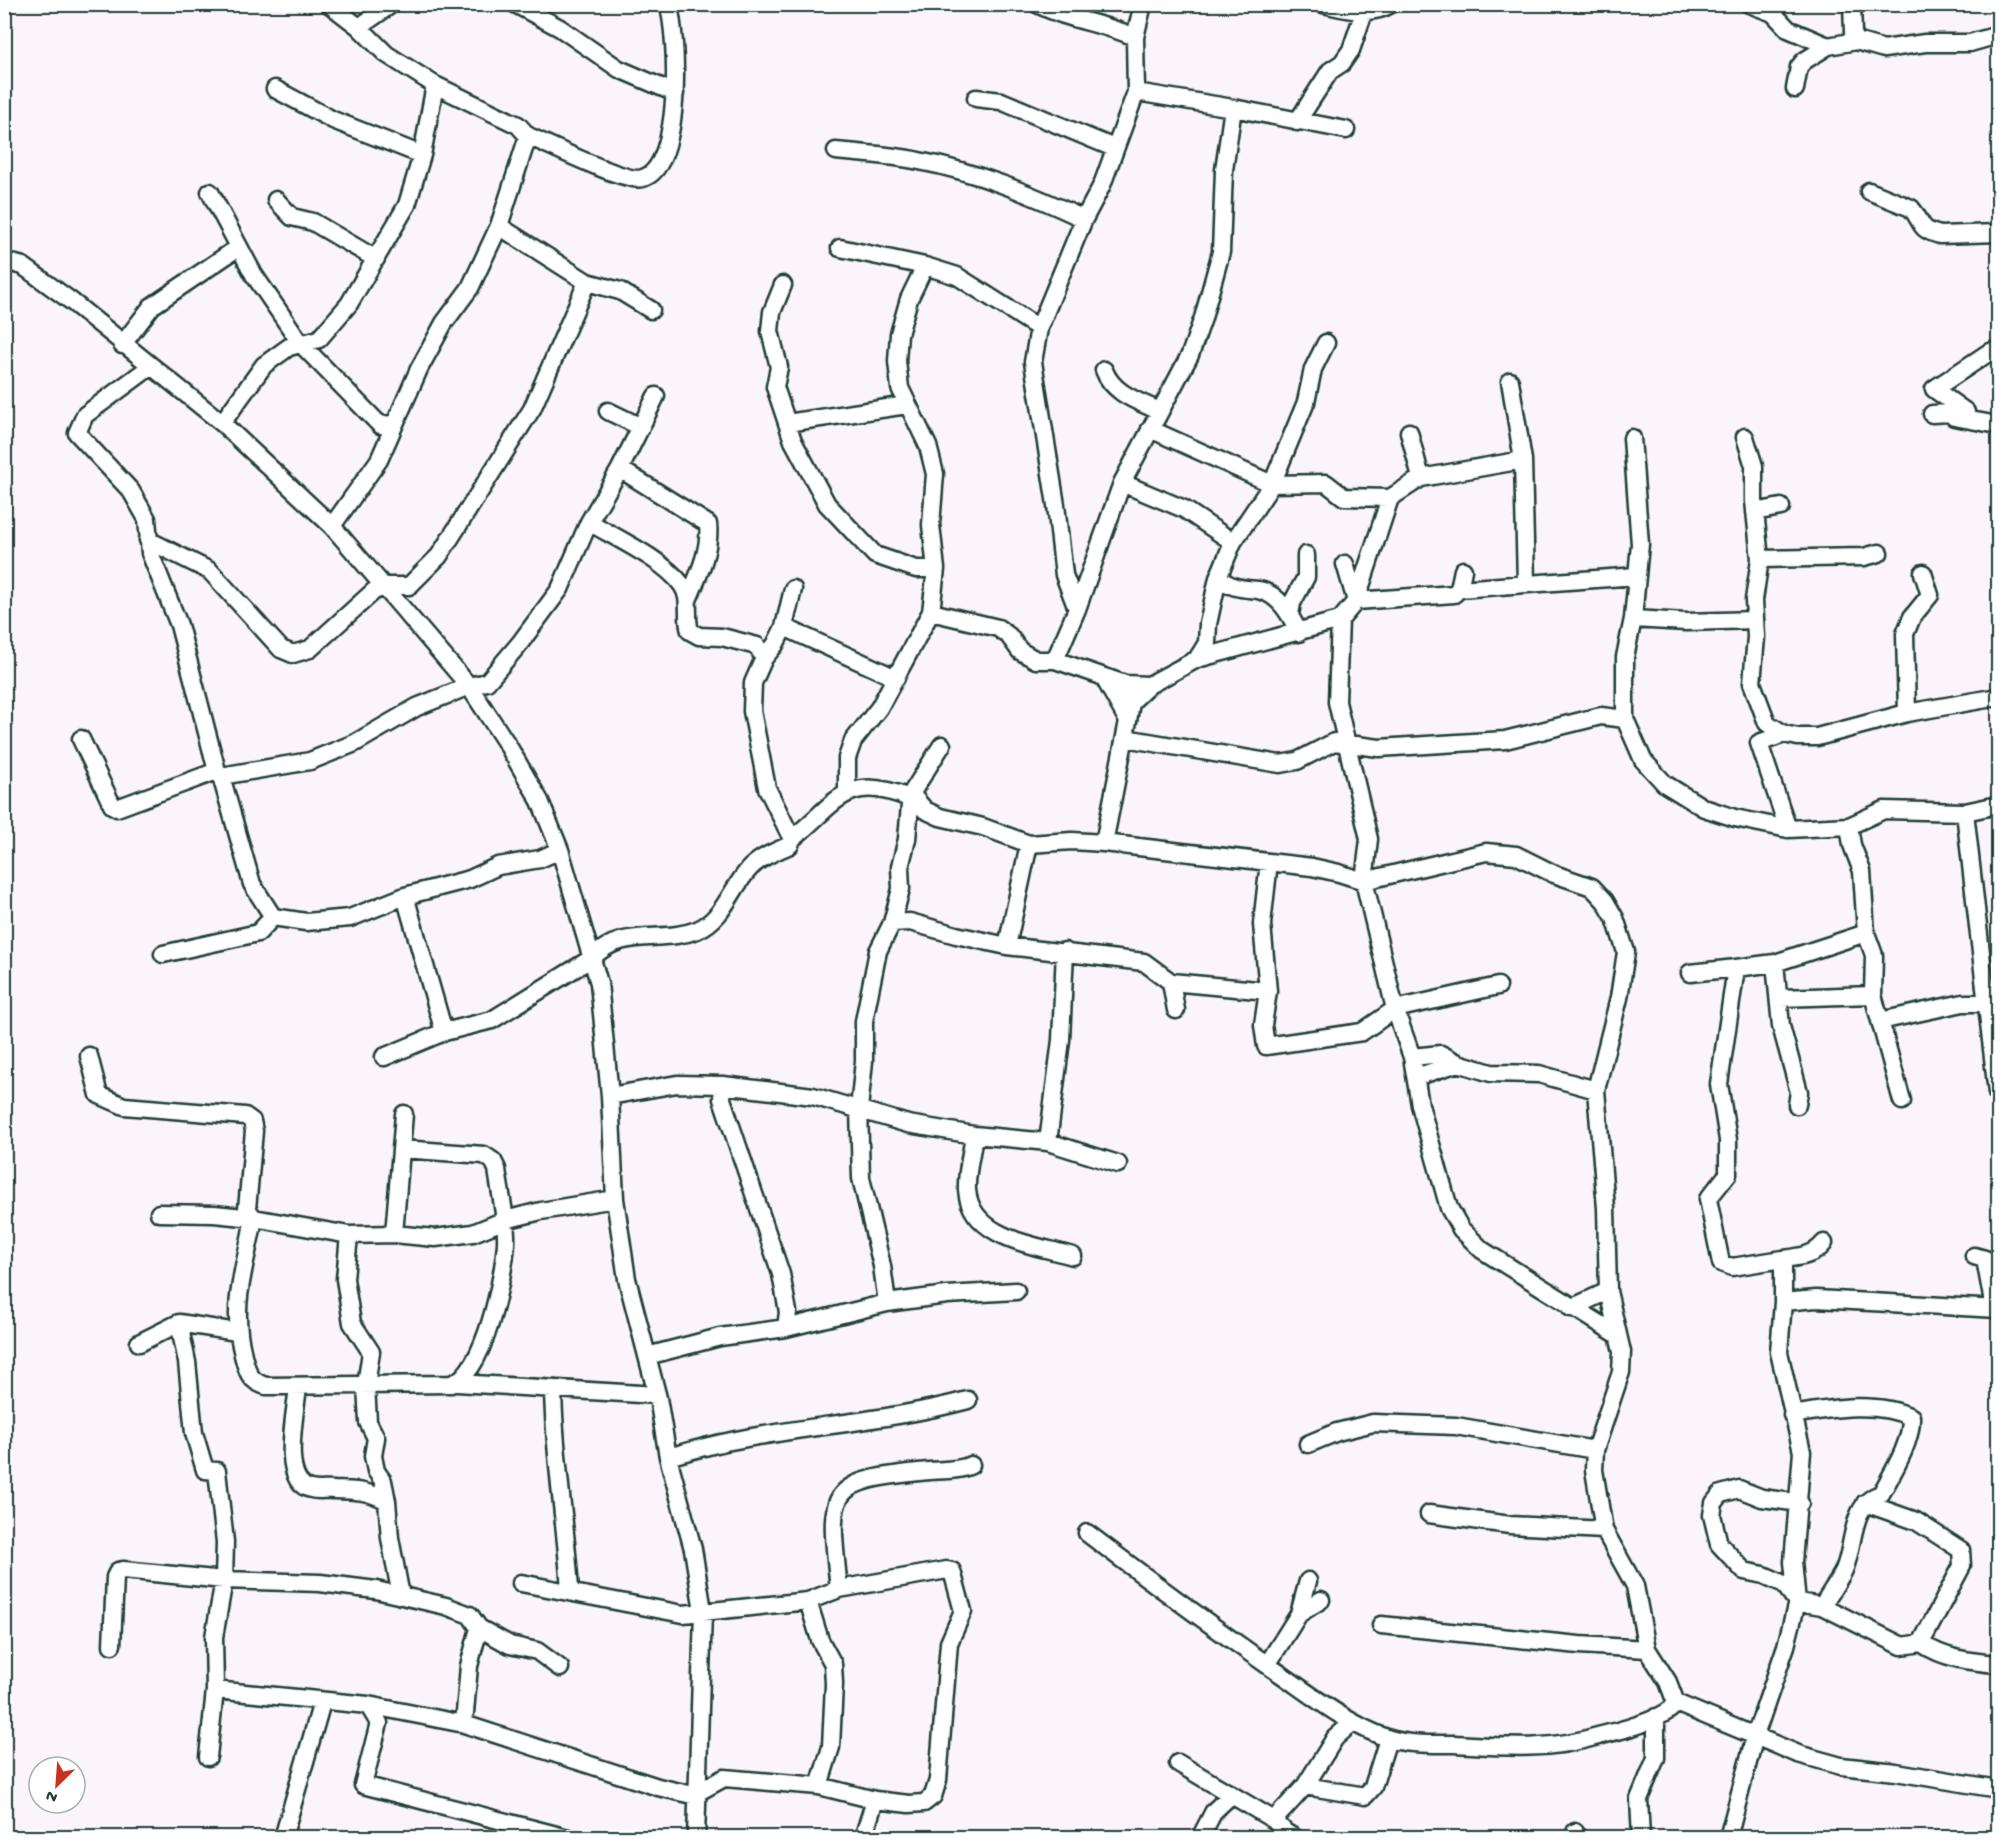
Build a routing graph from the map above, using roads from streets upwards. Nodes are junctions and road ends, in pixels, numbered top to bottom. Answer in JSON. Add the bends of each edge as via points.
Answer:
{"nodes":[{"id":1,"x":329,"y":4,"type":"edge"},
{"id":2,"x":392,"y":4,"type":"edge"},
{"id":3,"x":514,"y":4,"type":"edge"},
{"id":4,"x":668,"y":4,"type":"edge"},
{"id":5,"x":1037,"y":4,"type":"edge"},
{"id":6,"x":1143,"y":4,"type":"edge"},
{"id":7,"x":1323,"y":4,"type":"edge"},
{"id":8,"x":1391,"y":4,"type":"edge"},
{"id":9,"x":1749,"y":4,"type":"edge"},
{"id":10,"x":1852,"y":4,"type":"edge"},
{"id":11,"x":1364,"y":12,"type":"junction"},
{"id":12,"x":359,"y":27,"type":"junction"},
{"id":13,"x":1998,"y":36,"type":"edge"},
{"id":14,"x":1135,"y":37,"type":"junction"},
{"id":15,"x":1856,"y":41,"type":"junction"},
{"id":16,"x":1821,"y":42,"type":"junction"},
{"id":17,"x":435,"y":85,"type":"junction"},
{"id":18,"x":274,"y":89,"type":"dead end"},
{"id":19,"x":1795,"y":89,"type":"dead end"},
{"id":20,"x":1136,"y":92,"type":"junction"},
{"id":21,"x":675,"y":93,"type":"junction"},
{"id":22,"x":975,"y":98,"type":"dead end"},
{"id":23,"x":1233,"y":108,"type":"junction"},
{"id":24,"x":1297,"y":122,"type":"junction"},
{"id":25,"x":1346,"y":130,"type":"dead end"},
{"id":26,"x":528,"y":136,"type":"junction"},
{"id":27,"x":1114,"y":148,"type":"junction"},
{"id":28,"x":836,"y":151,"type":"dead end"},
{"id":29,"x":422,"y":155,"type":"junction"},
{"id":30,"x":1869,"y":191,"type":"dead end"},
{"id":31,"x":210,"y":192,"type":"dead end"},
{"id":32,"x":276,"y":200,"type":"dead end"},
{"id":33,"x":1084,"y":219,"type":"junction"},
{"id":34,"x":499,"y":226,"type":"junction"},
{"id":35,"x":1998,"y":233,"type":"edge"},
{"id":36,"x":239,"y":247,"type":"junction"},
{"id":37,"x":840,"y":248,"type":"dead end"},
{"id":38,"x":376,"y":259,"type":"junction"},
{"id":39,"x":4,"y":261,"type":"edge"},
{"id":40,"x":925,"y":266,"type":"junction"},
{"id":41,"x":587,"y":282,"type":"junction"},
{"id":42,"x":783,"y":285,"type":"dead end"},
{"id":43,"x":651,"y":310,"type":"dead end"},
{"id":44,"x":1039,"y":327,"type":"junction"},
{"id":45,"x":1326,"y":343,"type":"dead end"},
{"id":46,"x":122,"y":345,"type":"junction"},
{"id":47,"x":302,"y":345,"type":"junction"},
{"id":48,"x":1998,"y":350,"type":"edge"},
{"id":49,"x":150,"y":367,"type":"junction"},
{"id":50,"x":1104,"y":370,"type":"dead end"},
{"id":51,"x":1510,"y":381,"type":"dead end"},
{"id":52,"x":656,"y":396,"type":"dead end"},
{"id":53,"x":907,"y":405,"type":"junction"},
{"id":54,"x":608,"y":411,"type":"dead end"},
{"id":55,"x":1159,"y":411,"type":"junction"},
{"id":56,"x":222,"y":423,"type":"junction"},
{"id":57,"x":787,"y":423,"type":"junction"},
{"id":58,"x":393,"y":424,"type":"junction"},
{"id":59,"x":1998,"y":425,"type":"edge"},
{"id":60,"x":641,"y":427,"type":"junction"},
{"id":61,"x":1150,"y":429,"type":"junction"},
{"id":62,"x":1409,"y":432,"type":"dead end"},
{"id":63,"x":1745,"y":437,"type":"dead end"},
{"id":64,"x":1632,"y":438,"type":"dead end"},
{"id":65,"x":1523,"y":460,"type":"junction"},
{"id":66,"x":620,"y":469,"type":"junction"},
{"id":67,"x":1421,"y":478,"type":"junction"},
{"id":68,"x":1122,"y":483,"type":"junction"},
{"id":69,"x":1272,"y":484,"type":"junction"},
{"id":70,"x":1390,"y":498,"type":"junction"},
{"id":71,"x":1781,"y":507,"type":"dead end"},
{"id":72,"x":1755,"y":512,"type":"junction"},
{"id":73,"x":589,"y":522,"type":"junction"},
{"id":74,"x":332,"y":526,"type":"junction"},
{"id":75,"x":148,"y":540,"type":"junction"},
{"id":76,"x":1233,"y":542,"type":"junction"},
{"id":77,"x":1879,"y":553,"type":"dead end"},
{"id":78,"x":1306,"y":555,"type":"dead end"},
{"id":79,"x":1760,"y":559,"type":"junction"},
{"id":80,"x":1345,"y":564,"type":"dead end"},
{"id":81,"x":936,"y":569,"type":"junction"},
{"id":82,"x":1463,"y":570,"type":"dead end"},
{"id":83,"x":1923,"y":573,"type":"dead end"},
{"id":84,"x":1637,"y":576,"type":"junction"},
{"id":85,"x":1218,"y":578,"type":"junction"},
{"id":86,"x":1526,"y":583,"type":"junction"},
{"id":87,"x":386,"y":586,"type":"junction"},
{"id":88,"x":1459,"y":589,"type":"junction"},
{"id":89,"x":793,"y":590,"type":"dead end"},
{"id":90,"x":688,"y":600,"type":"junction"},
{"id":91,"x":1356,"y":601,"type":"junction"},
{"id":92,"x":1077,"y":609,"type":"junction"},
{"id":93,"x":931,"y":612,"type":"junction"},
{"id":94,"x":1290,"y":615,"type":"junction"},
{"id":95,"x":1633,"y":619,"type":"junction"},
{"id":96,"x":1340,"y":620,"type":"junction"},
{"id":97,"x":1755,"y":620,"type":"junction"},
{"id":98,"x":784,"y":627,"type":"junction"},
{"id":99,"x":1299,"y":633,"type":"junction"},
{"id":100,"x":1213,"y":647,"type":"junction"},
{"id":101,"x":764,"y":658,"type":"junction"},
{"id":102,"x":1055,"y":660,"type":"junction"},
{"id":103,"x":896,"y":678,"type":"junction"},
{"id":104,"x":1104,"y":678,"type":"junction"},
{"id":105,"x":1125,"y":684,"type":"junction"},
{"id":106,"x":1149,"y":685,"type":"junction"},
{"id":107,"x":469,"y":686,"type":"junction"},
{"id":108,"x":1998,"y":697,"type":"edge"},
{"id":109,"x":1131,"y":702,"type":"junction"},
{"id":110,"x":1907,"y":713,"type":"junction"},
{"id":111,"x":1625,"y":719,"type":"junction"},
{"id":112,"x":1127,"y":729,"type":"junction"},
{"id":113,"x":1784,"y":734,"type":"junction"},
{"id":114,"x":81,"y":739,"type":"dead end"},
{"id":115,"x":1346,"y":743,"type":"junction"},
{"id":116,"x":942,"y":745,"type":"dead end"},
{"id":117,"x":219,"y":774,"type":"junction"},
{"id":118,"x":847,"y":791,"type":"junction"},
{"id":119,"x":911,"y":794,"type":"junction"},
{"id":120,"x":1998,"y":805,"type":"edge"},
{"id":121,"x":1965,"y":812,"type":"junction"},
{"id":122,"x":1849,"y":826,"type":"junction"},
{"id":123,"x":1788,"y":830,"type":"junction"},
{"id":124,"x":792,"y":839,"type":"junction"},
{"id":125,"x":1104,"y":843,"type":"junction"},
{"id":126,"x":1029,"y":844,"type":"junction"},
{"id":127,"x":560,"y":850,"type":"junction"},
{"id":128,"x":1269,"y":862,"type":"junction"},
{"id":129,"x":1364,"y":881,"type":"junction"},
{"id":130,"x":405,"y":896,"type":"junction"},
{"id":131,"x":273,"y":917,"type":"junction"},
{"id":132,"x":892,"y":923,"type":"junction"},
{"id":133,"x":1866,"y":933,"type":"junction"},
{"id":134,"x":1007,"y":946,"type":"junction"},
{"id":135,"x":1065,"y":951,"type":"junction"},
{"id":136,"x":163,"y":954,"type":"dead end"},
{"id":137,"x":592,"y":958,"type":"junction"},
{"id":138,"x":1775,"y":963,"type":"junction"},
{"id":139,"x":1736,"y":968,"type":"junction"},
{"id":140,"x":1690,"y":973,"type":"dead end"},
{"id":141,"x":1171,"y":982,"type":"junction"},
{"id":142,"x":1498,"y":986,"type":"dead end"},
{"id":143,"x":1268,"y":991,"type":"junction"},
{"id":144,"x":1873,"y":995,"type":"junction"},
{"id":145,"x":1780,"y":998,"type":"junction"},
{"id":146,"x":1988,"y":1003,"type":"junction"},
{"id":147,"x":1395,"y":1009,"type":"junction"},
{"id":148,"x":1176,"y":1010,"type":"dead end"},
{"id":149,"x":1880,"y":1021,"type":"junction"},
{"id":150,"x":444,"y":1032,"type":"junction"},
{"id":151,"x":89,"y":1056,"type":"dead end"},
{"id":152,"x":384,"y":1057,"type":"dead end"},
{"id":153,"x":1412,"y":1057,"type":"junction"},
{"id":154,"x":1458,"y":1063,"type":"junction"},
{"id":155,"x":1416,"y":1077,"type":"junction"},
{"id":156,"x":723,"y":1085,"type":"junction"},
{"id":157,"x":1596,"y":1090,"type":"junction"},
{"id":158,"x":1997,"y":1093,"type":"edge"},
{"id":159,"x":610,"y":1096,"type":"junction"},
{"id":160,"x":1902,"y":1101,"type":"dead end"},
{"id":161,"x":1797,"y":1105,"type":"dead end"},
{"id":162,"x":859,"y":1109,"type":"junction"},
{"id":163,"x":404,"y":1114,"type":"dead end"},
{"id":164,"x":974,"y":1135,"type":"junction"},
{"id":165,"x":1048,"y":1142,"type":"junction"},
{"id":166,"x":402,"y":1149,"type":"junction"},
{"id":167,"x":1118,"y":1164,"type":"dead end"},
{"id":168,"x":615,"y":1199,"type":"junction"},
{"id":169,"x":159,"y":1213,"type":"dead end"},
{"id":170,"x":254,"y":1218,"type":"junction"},
{"id":171,"x":505,"y":1220,"type":"junction"},
{"id":172,"x":349,"y":1234,"type":"junction"},
{"id":173,"x":394,"y":1234,"type":"junction"},
{"id":174,"x":1824,"y":1243,"type":"dead end"},
{"id":175,"x":1073,"y":1256,"type":"dead end"},
{"id":176,"x":1974,"y":1256,"type":"dead end"},
{"id":177,"x":1783,"y":1259,"type":"junction"},
{"id":178,"x":1016,"y":1291,"type":"dead end"},
{"id":179,"x":1608,"y":1291,"type":"junction"},
{"id":180,"x":1784,"y":1302,"type":"junction"},
{"id":181,"x":887,"y":1303,"type":"junction"},
{"id":182,"x":1571,"y":1308,"type":"junction"},
{"id":183,"x":1996,"y":1309,"type":"edge"},
{"id":184,"x":179,"y":1323,"type":"junction"},
{"id":185,"x":786,"y":1328,"type":"junction"},
{"id":186,"x":237,"y":1332,"type":"junction"},
{"id":187,"x":1618,"y":1335,"type":"junction"},
{"id":188,"x":139,"y":1343,"type":"dead end"},
{"id":189,"x":647,"y":1356,"type":"junction"},
{"id":190,"x":457,"y":1383,"type":"junction"},
{"id":191,"x":366,"y":1385,"type":"junction"},
{"id":192,"x":298,"y":1387,"type":"junction"},
{"id":193,"x":553,"y":1389,"type":"junction"},
{"id":194,"x":657,"y":1395,"type":"junction"},
{"id":195,"x":968,"y":1400,"type":"dead end"},
{"id":196,"x":1792,"y":1415,"type":"junction"},
{"id":197,"x":1308,"y":1444,"type":"dead end"},
{"id":198,"x":1595,"y":1450,"type":"junction"},
{"id":199,"x":668,"y":1457,"type":"junction"},
{"id":200,"x":970,"y":1465,"type":"dead end"},
{"id":201,"x":387,"y":1501,"type":"junction"},
{"id":202,"x":1800,"y":1503,"type":"junction"},
{"id":203,"x":1865,"y":1503,"type":"junction"},
{"id":204,"x":1429,"y":1514,"type":"dead end"},
{"id":205,"x":1604,"y":1530,"type":"junction"},
{"id":206,"x":1087,"y":1533,"type":"dead end"},
{"id":207,"x":224,"y":1580,"type":"junction"},
{"id":208,"x":1308,"y":1581,"type":"dead end"},
{"id":209,"x":521,"y":1583,"type":"dead end"},
{"id":210,"x":839,"y":1589,"type":"junction"},
{"id":211,"x":570,"y":1591,"type":"junction"},
{"id":212,"x":401,"y":1596,"type":"junction"},
{"id":213,"x":1321,"y":1600,"type":"dead end"},
{"id":214,"x":808,"y":1601,"type":"junction"},
{"id":215,"x":1797,"y":1602,"type":"junction"},
{"id":216,"x":1822,"y":1606,"type":"junction"},
{"id":217,"x":703,"y":1611,"type":"junction"},
{"id":218,"x":1299,"y":1614,"type":"junction"},
{"id":219,"x":1381,"y":1625,"type":"dead end"},
{"id":220,"x":479,"y":1628,"type":"junction"},
{"id":221,"x":1921,"y":1643,"type":"junction"},
{"id":222,"x":112,"y":1645,"type":"dead end"},
{"id":223,"x":1647,"y":1649,"type":"junction"},
{"id":224,"x":1998,"y":1664,"type":"edge"},
{"id":225,"x":1267,"y":1665,"type":"junction"},
{"id":226,"x":560,"y":1668,"type":"dead end"},
{"id":227,"x":215,"y":1690,"type":"junction"},
{"id":228,"x":322,"y":1702,"type":"junction"},
{"id":229,"x":1676,"y":1703,"type":"junction"},
{"id":230,"x":368,"y":1705,"type":"junction"},
{"id":231,"x":1656,"y":1717,"type":"junction"},
{"id":232,"x":1352,"y":1723,"type":"junction"},
{"id":233,"x":464,"y":1725,"type":"junction"},
{"id":234,"x":1755,"y":1736,"type":"junction"},
{"id":235,"x":1388,"y":1738,"type":"junction"},
{"id":236,"x":208,"y":1757,"type":"dead end"},
{"id":237,"x":1178,"y":1763,"type":"dead end"},
{"id":238,"x":819,"y":1786,"type":"junction"},
{"id":239,"x":1305,"y":1786,"type":"junction"},
{"id":240,"x":1998,"y":1790,"type":"edge"},
{"id":241,"x":699,"y":1791,"type":"junction"},
{"id":242,"x":1231,"y":1795,"type":"junction"},
{"id":243,"x":875,"y":1800,"type":"junction"},
{"id":244,"x":1274,"y":1820,"type":"junction"},
{"id":245,"x":283,"y":1838,"type":"edge"},
{"id":246,"x":568,"y":1838,"type":"edge"},
{"id":247,"x":696,"y":1838,"type":"edge"},
{"id":248,"x":863,"y":1838,"type":"edge"},
{"id":249,"x":1200,"y":1838,"type":"edge"},
{"id":250,"x":1295,"y":1838,"type":"edge"},
{"id":251,"x":1641,"y":1838,"type":"edge"},
{"id":252,"x":1728,"y":1838,"type":"edge"}],
"edges":[{"from":1,"to":12,"type":"street"},
{"from":2,"to":12,"type":"street"},
{"from":3,"to":21,"type":"street","via":[[560,28],[619,69]]},
{"from":4,"to":21,"type":"street","via":[[674,24]]},
{"from":5,"to":14,"type":"street","via":[[1056,14],[1109,26]]},
{"from":6,"to":14,"type":"street"},
{"from":7,"to":11,"type":"street"},
{"from":8,"to":11,"type":"street"},
{"from":9,"to":16,"type":"street","via":[[1773,13],[1788,29]]},
{"from":10,"to":15,"type":"street"},
{"from":11,"to":24,"type":"street","via":[[1346,58],[1330,71]]},
{"from":12,"to":17,"type":"street","via":[[386,54]]},
{"from":13,"to":15,"type":"street","via":[[1970,43],[1925,43],[1884,49]]},
{"from":14,"to":20,"type":"street"},
{"from":15,"to":16,"type":"street"},
{"from":16,"to":19,"type":"street","via":[[1799,67]]},
{"from":17,"to":26,"type":"street","via":[[508,120]]},
{"from":17,"to":29,"type":"street"},
{"from":18,"to":29,"type":"street","via":[[333,120]]},
{"from":20,"to":23,"type":"street"},
{"from":20,"to":27,"type":"street"},
{"from":21,"to":26,"type":"street","via":[[674,117],[662,156],[653,172],[643,179],[625,177]]},
{"from":22,"to":27,"type":"street","via":[[1001,101]]},
{"from":23,"to":24,"type":"street"},
{"from":23,"to":55,"type":"street","via":[[1224,170],[1221,252],[1190,355]]},
{"from":24,"to":25,"type":"street"},
{"from":26,"to":34,"type":"street"},
{"from":27,"to":33,"type":"street","via":[[1102,185]]},
{"from":28,"to":33,"type":"street","via":[[917,160],[976,175]]},
{"from":29,"to":38,"type":"street","via":[[408,205]]},
{"from":30,"to":35,"type":"street","via":[[1911,208],[1921,228],[1931,233]]},
{"from":31,"to":36,"type":"street"},
{"from":32,"to":38,"type":"street","via":[[292,217],[313,222]]},
{"from":33,"to":44,"type":"street"},
{"from":34,"to":41,"type":"street"},
{"from":34,"to":58,"type":"street","via":[[470,288],[444,323]]},
{"from":36,"to":46,"type":"street","via":[[152,306]]},
{"from":36,"to":47,"type":"street"},
{"from":37,"to":40,"type":"street"},
{"from":38,"to":47,"type":"street","via":[[349,304],[319,339]]},
{"from":39,"to":46,"type":"street","via":[[23,266]]},
{"from":40,"to":44,"type":"street","via":[[957,276]]},
{"from":40,"to":53,"type":"street","via":[[909,299],[899,334],[900,388]]},
{"from":41,"to":43,"type":"street","via":[[620,291]]},
{"from":41,"to":87,"type":"street","via":[[532,409],[439,556],[409,586]]},
{"from":42,"to":57,"type":"street","via":[[772,312],[770,331],[779,367],[775,387]]},
{"from":44,"to":92,"type":"street","via":[[1033,362],[1064,575]]},
{"from":45,"to":69,"type":"street"},
{"from":46,"to":49,"type":"street"},
{"from":47,"to":56,"type":"street","via":[[289,346],[264,364]]},
{"from":47,"to":58,"type":"street","via":[[380,425]]},
{"from":48,"to":59,"type":"street","via":[[1934,389],[1966,412],[1932,414]]},
{"from":49,"to":56,"type":"street"},
{"from":49,"to":75,"type":"street","via":[[85,415],[77,433],[131,491],[147,519]]},
{"from":50,"to":55,"type":"street","via":[[1108,381],[1120,392]]},
{"from":51,"to":65,"type":"street"},
{"from":52,"to":60,"type":"street"},
{"from":53,"to":57,"type":"street"},
{"from":53,"to":81,"type":"street","via":[[928,446],[934,474],[931,525]]},
{"from":54,"to":60,"type":"street"},
{"from":55,"to":61,"type":"street"},
{"from":56,"to":74,"type":"street"},
{"from":57,"to":81,"type":"street","via":[[826,504],[875,555],[916,569]]},
{"from":58,"to":74,"type":"street","via":[[379,460]]},
{"from":60,"to":66,"type":"street"},
{"from":61,"to":68,"type":"street"},
{"from":61,"to":69,"type":"street"},
{"from":62,"to":67,"type":"street"},
{"from":63,"to":72,"type":"street","via":[[1754,466]]},
{"from":64,"to":84,"type":"street","via":[[1640,544]]},
{"from":65,"to":67,"type":"street"},
{"from":65,"to":86,"type":"street"},
{"from":66,"to":73,"type":"street"},
{"from":66,"to":90,"type":"street","via":[[708,524],[703,562]]},
{"from":67,"to":70,"type":"street"},
{"from":68,"to":76,"type":"street","via":[[1184,509]]},
{"from":68,"to":92,"type":"street"},
{"from":69,"to":70,"type":"street","via":[[1326,483],[1344,497]]},
{"from":69,"to":76,"type":"street"},
{"from":70,"to":91,"type":"street"},
{"from":71,"to":72,"type":"street"},
{"from":72,"to":79,"type":"street"},
{"from":73,"to":90,"type":"street","via":[[661,566],[683,586]]},
{"from":73,"to":107,"type":"street","via":[[560,589],[487,682]]},
{"from":74,"to":87,"type":"street"},
{"from":75,"to":87,"type":"street","via":[[210,571],[281,649],[293,654],[310,649],[374,591]]},
{"from":75,"to":117,"type":"street","via":[[159,581],[179,625]]},
{"from":76,"to":85,"type":"street"},
{"from":77,"to":79,"type":"street","via":[[1864,557]]},
{"from":78,"to":94,"type":"street","via":[[1306,577]]},
{"from":79,"to":97,"type":"street"},
{"from":80,"to":91,"type":"street"},
{"from":81,"to":93,"type":"street"},
{"from":82,"to":88,"type":"street"},
{"from":83,"to":110,"type":"street","via":[[1930,595],[1912,617],[1905,634]]},
{"from":84,"to":86,"type":"street"},
{"from":84,"to":95,"type":"street"},
{"from":85,"to":94,"type":"street","via":[[1238,590],[1260,590],[1273,596]]},
{"from":85,"to":100,"type":"street","via":[[1208,624]]},
{"from":86,"to":88,"type":"street"},
{"from":87,"to":107,"type":"street"},
{"from":88,"to":91,"type":"street","via":[[1448,595]]},
{"from":89,"to":98,"type":"street"},
{"from":90,"to":101,"type":"street","via":[[690,631],[757,646]]},
{"from":91,"to":96,"type":"street"},
{"from":92,"to":102,"type":"street"},
{"from":93,"to":102,"type":"street","via":[[998,628],[1020,651],[1036,660]]},
{"from":93,"to":103,"type":"street"},
{"from":94,"to":99,"type":"street"},
{"from":95,"to":97,"type":"street"},
{"from":95,"to":111,"type":"street","via":[[1625,657]]},
{"from":96,"to":99,"type":"street"},
{"from":96,"to":115,"type":"street","via":[[1337,702]]},
{"from":97,"to":113,"type":"street","via":[[1752,683],[1767,723]]},
{"from":98,"to":101,"type":"street"},
{"from":98,"to":103,"type":"street"},
{"from":99,"to":100,"type":"street"},
{"from":100,"to":106,"type":"street"},
{"from":101,"to":124,"type":"street","via":[[753,683],[753,720],[766,788]]},
{"from":102,"to":104,"type":"street"},
{"from":103,"to":118,"type":"street","via":[[853,741],[847,758]]},
{"from":104,"to":105,"type":"street"},
{"from":104,"to":112,"type":"street"},
{"from":105,"to":106,"type":"street"},
{"from":105,"to":109,"type":"street"},
{"from":106,"to":109,"type":"street"},
{"from":107,"to":117,"type":"street","via":[[417,707],[355,743],[310,761]]},
{"from":107,"to":127,"type":"street","via":[[540,801]]},
{"from":108,"to":110,"type":"street"},
{"from":109,"to":112,"type":"street"},
{"from":110,"to":113,"type":"street","via":[[1817,737]]},
{"from":111,"to":115,"type":"street","via":[[1601,716],[1505,740],[1378,748]]},
{"from":111,"to":123,"type":"street","via":[[1643,760],[1665,784],[1704,808]]},
{"from":112,"to":115,"type":"street","via":[[1280,764],[1297,761],[1334,742]]},
{"from":112,"to":125,"type":"street"},
{"from":113,"to":123,"type":"street","via":[[1759,743]]},
{"from":114,"to":117,"type":"street","via":[[112,805],[117,808]]},
{"from":115,"to":129,"type":"street","via":[[1369,839]]},
{"from":116,"to":119,"type":"street"},
{"from":117,"to":131,"type":"street","via":[[252,884]]},
{"from":118,"to":119,"type":"street","via":[[887,789],[909,798]]},
{"from":118,"to":124,"type":"street"},
{"from":119,"to":126,"type":"street","via":[[925,810],[940,817]]},
{"from":119,"to":132,"type":"street","via":[[900,867],[901,890]]},
{"from":120,"to":121,"type":"street"},
{"from":121,"to":122,"type":"street","via":[[1884,810]]},
{"from":121,"to":146,"type":"street"},
{"from":122,"to":123,"type":"street"},
{"from":122,"to":133,"type":"street","via":[[1862,871]]},
{"from":124,"to":137,"type":"street","via":[[790,845],[752,866],[709,924],[694,931],[605,945]]},
{"from":125,"to":126,"type":"street"},
{"from":125,"to":128,"type":"street"},
{"from":126,"to":134,"type":"street"},
{"from":127,"to":130,"type":"street"},
{"from":127,"to":137,"type":"street"},
{"from":128,"to":129,"type":"street"},
{"from":128,"to":143,"type":"street","via":[[1262,924]]},
{"from":129,"to":147,"type":"street"},
{"from":129,"to":157,"type":"street","via":[[1486,852],[1516,855],[1592,887],[1615,918],[1626,952]]},
{"from":130,"to":131,"type":"street","via":[[350,918],[306,922]]},
{"from":130,"to":150,"type":"street"},
{"from":131,"to":136,"type":"street","via":[[258,933]]},
{"from":132,"to":134,"type":"street","via":[[910,922]]},
{"from":132,"to":162,"type":"street","via":[[878,951],[870,987]]},
{"from":133,"to":138,"type":"street"},
{"from":133,"to":144,"type":"street","via":[[1874,955]]},
{"from":134,"to":135,"type":"street"},
{"from":135,"to":141,"type":"street","via":[[1144,962]]},
{"from":135,"to":165,"type":"street","via":[[1061,1040]]},
{"from":137,"to":150,"type":"street","via":[[492,1020]]},
{"from":137,"to":159,"type":"street","via":[[604,1020]]},
{"from":138,"to":139,"type":"street"},
{"from":138,"to":145,"type":"street"},
{"from":139,"to":140,"type":"street"},
{"from":139,"to":177,"type":"street","via":[[1719,1084],[1728,1140],[1728,1174],[1708,1199],[1721,1263],[1732,1267]]},
{"from":141,"to":143,"type":"street"},
{"from":141,"to":148,"type":"street"},
{"from":142,"to":147,"type":"street"},
{"from":143,"to":147,"type":"street","via":[[1263,1025],[1266,1046],[1362,1032]]},
{"from":144,"to":145,"type":"street"},
{"from":144,"to":149,"type":"street"},
{"from":145,"to":161,"type":"street","via":[[1781,1026],[1799,1092]]},
{"from":146,"to":149,"type":"street","via":[[1963,1003]]},
{"from":146,"to":158,"type":"street"},
{"from":147,"to":153,"type":"street"},
{"from":149,"to":160,"type":"street"},
{"from":150,"to":152,"type":"street"},
{"from":151,"to":170,"type":"street","via":[[99,1095],[124,1106],[245,1116],[252,1121],[247,1209]]},
{"from":153,"to":154,"type":"street","via":[[1441,1054]]},
{"from":153,"to":155,"type":"street"},
{"from":154,"to":155,"type":"street"},
{"from":154,"to":157,"type":"street","via":[[1491,1073],[1539,1074]]},
{"from":155,"to":182,"type":"street","via":[[1449,1208],[1461,1229],[1482,1250]]},
{"from":156,"to":159,"type":"street","via":[[677,1084]]},
{"from":156,"to":162,"type":"street","via":[[813,1096]]},
{"from":156,"to":185,"type":"street","via":[[722,1099],[781,1274],[788,1312]]},
{"from":157,"to":179,"type":"street"},
{"from":159,"to":168,"type":"street"},
{"from":162,"to":164,"type":"street","via":[[908,1124]]},
{"from":162,"to":181,"type":"street","via":[[861,1178]]},
{"from":163,"to":166,"type":"street"},
{"from":164,"to":165,"type":"street"},
{"from":164,"to":175,"type":"street","via":[[967,1188],[969,1204],[978,1219],[996,1233]]},
{"from":165,"to":167,"type":"street"},
{"from":166,"to":171,"type":"street","via":[[484,1155],[493,1161]]},
{"from":166,"to":173,"type":"street"},
{"from":168,"to":171,"type":"street"},
{"from":168,"to":189,"type":"street","via":[[627,1280]]},
{"from":169,"to":170,"type":"street"},
{"from":170,"to":172,"type":"street"},
{"from":170,"to":186,"type":"street","via":[[237,1298]]},
{"from":171,"to":173,"type":"street","via":[[473,1233],[435,1238]]},
{"from":171,"to":190,"type":"street","via":[[506,1243],[490,1325],[472,1366]]},
{"from":172,"to":173,"type":"street"},
{"from":172,"to":191,"type":"street","via":[[345,1279],[352,1323],[371,1352]]},
{"from":174,"to":177,"type":"street","via":[[1809,1255]]},
{"from":176,"to":183,"type":"street","via":[[1985,1259]]},
{"from":177,"to":180,"type":"street"},
{"from":178,"to":181,"type":"street"},
{"from":179,"to":182,"type":"street"},
{"from":179,"to":187,"type":"street"},
{"from":180,"to":183,"type":"street","via":[[1816,1299]]},
{"from":180,"to":196,"type":"street","via":[[1779,1352]]},
{"from":181,"to":185,"type":"street"},
{"from":182,"to":187,"type":"street"},
{"from":184,"to":186,"type":"street"},
{"from":184,"to":188,"type":"street"},
{"from":184,"to":207,"type":"street","via":[[194,1433],[205,1470],[217,1471],[225,1542]]},
{"from":185,"to":189,"type":"street","via":[[720,1336]]},
{"from":186,"to":192,"type":"street","via":[[248,1375],[255,1383]]},
{"from":187,"to":198,"type":"street","via":[[1621,1372]]},
{"from":189,"to":194,"type":"street"},
{"from":190,"to":191,"type":"street"},
{"from":190,"to":193,"type":"street"},
{"from":191,"to":192,"type":"street"},
{"from":191,"to":201,"type":"street","via":[[368,1422],[376,1438],[373,1456]]},
{"from":192,"to":201,"type":"street","via":[[292,1456],[298,1481],[311,1489],[373,1492]]},
{"from":193,"to":194,"type":"street"},
{"from":193,"to":211,"type":"street","via":[[554,1437]]},
{"from":194,"to":199,"type":"street"},
{"from":195,"to":199,"type":"street","via":[[932,1410],[731,1441]]},
{"from":196,"to":202,"type":"street","via":[[1802,1452]]},
{"from":196,"to":203,"type":"street","via":[[1864,1408],[1901,1412],[1911,1417],[1906,1442],[1888,1482],[1881,1494]]},
{"from":197,"to":198,"type":"street","via":[[1373,1423],[1456,1426]]},
{"from":198,"to":205,"type":"street","via":[[1594,1470]]},
{"from":199,"to":217,"type":"street","via":[[693,1548]]},
{"from":200,"to":210,"type":"street","via":[[880,1476],[860,1481],[842,1492],[837,1499],[833,1531]]},
{"from":201,"to":212,"type":"street"},
{"from":202,"to":215,"type":"street","via":[[1793,1562]]},
{"from":202,"to":215,"type":"street","via":[[1762,1498],[1739,1489],[1721,1494],[1712,1515],[1719,1544],[1744,1572],[1784,1584]]},
{"from":203,"to":216,"type":"street","via":[[1855,1522],[1844,1569]]},
{"from":203,"to":221,"type":"street","via":[[1916,1521],[1961,1550],[1962,1566]]},
{"from":204,"to":205,"type":"street","via":[[1509,1525]]},
{"from":205,"to":223,"type":"street","via":[[1635,1586]]},
{"from":206,"to":225,"type":"street"},
{"from":207,"to":212,"type":"street","via":[[320,1584]]},
{"from":207,"to":222,"type":"street","via":[[118,1571]]},
{"from":207,"to":227,"type":"street","via":[[214,1637]]},
{"from":208,"to":218,"type":"street"},
{"from":209,"to":211,"type":"street"},
{"from":210,"to":214,"type":"street"},
{"from":210,"to":243,"type":"street","via":[[947,1570],[955,1576],[963,1611],[950,1642],[938,1780],[933,1796],[924,1803]]},
{"from":211,"to":217,"type":"street","via":[[683,1614]]},
{"from":212,"to":220,"type":"street","via":[[470,1615]]},
{"from":213,"to":218,"type":"street"},
{"from":214,"to":217,"type":"street"},
{"from":214,"to":238,"type":"street","via":[[820,1640],[833,1664],[831,1747]]},
{"from":215,"to":216,"type":"street"},
{"from":215,"to":234,"type":"street"},
{"from":216,"to":221,"type":"street","via":[[1902,1646]]},
{"from":217,"to":241,"type":"street"},
{"from":218,"to":225,"type":"street"},
{"from":219,"to":223,"type":"street","via":[[1579,1646]]},
{"from":220,"to":226,"type":"street","via":[[510,1645],[537,1651]]},
{"from":220,"to":233,"type":"street","via":[[469,1665]]},
{"from":221,"to":224,"type":"street","via":[[1969,1662]]},
{"from":223,"to":229,"type":"street"},
{"from":225,"to":232,"type":"street"},
{"from":227,"to":228,"type":"street"},
{"from":227,"to":236,"type":"street"},
{"from":228,"to":230,"type":"street"},
{"from":228,"to":245,"type":"street"},
{"from":229,"to":231,"type":"street"},
{"from":229,"to":234,"type":"street"},
{"from":230,"to":233,"type":"street"},
{"from":230,"to":246,"type":"street","via":[[379,1723],[363,1785]]},
{"from":231,"to":235,"type":"street","via":[[1581,1741],[1521,1749]]},
{"from":231,"to":251,"type":"street","via":[[1656,1758],[1639,1798]]},
{"from":232,"to":235,"type":"street"},
{"from":232,"to":239,"type":"street","via":[[1335,1738]]},
{"from":233,"to":241,"type":"street","via":[[658,1787],[693,1795]]},
{"from":234,"to":240,"type":"street","via":[[1841,1766]]},
{"from":234,"to":252,"type":"street"},
{"from":235,"to":239,"type":"street","via":[[1373,1787],[1365,1796]]},
{"from":237,"to":242,"type":"street"},
{"from":238,"to":241,"type":"street","via":[[724,1778]]},
{"from":238,"to":243,"type":"street"},
{"from":239,"to":244,"type":"street"},
{"from":241,"to":247,"type":"street"},
{"from":242,"to":244,"type":"street"},
{"from":242,"to":249,"type":"street","via":[[1214,1811]]},
{"from":243,"to":248,"type":"street"},
{"from":244,"to":250,"type":"street"}]}
